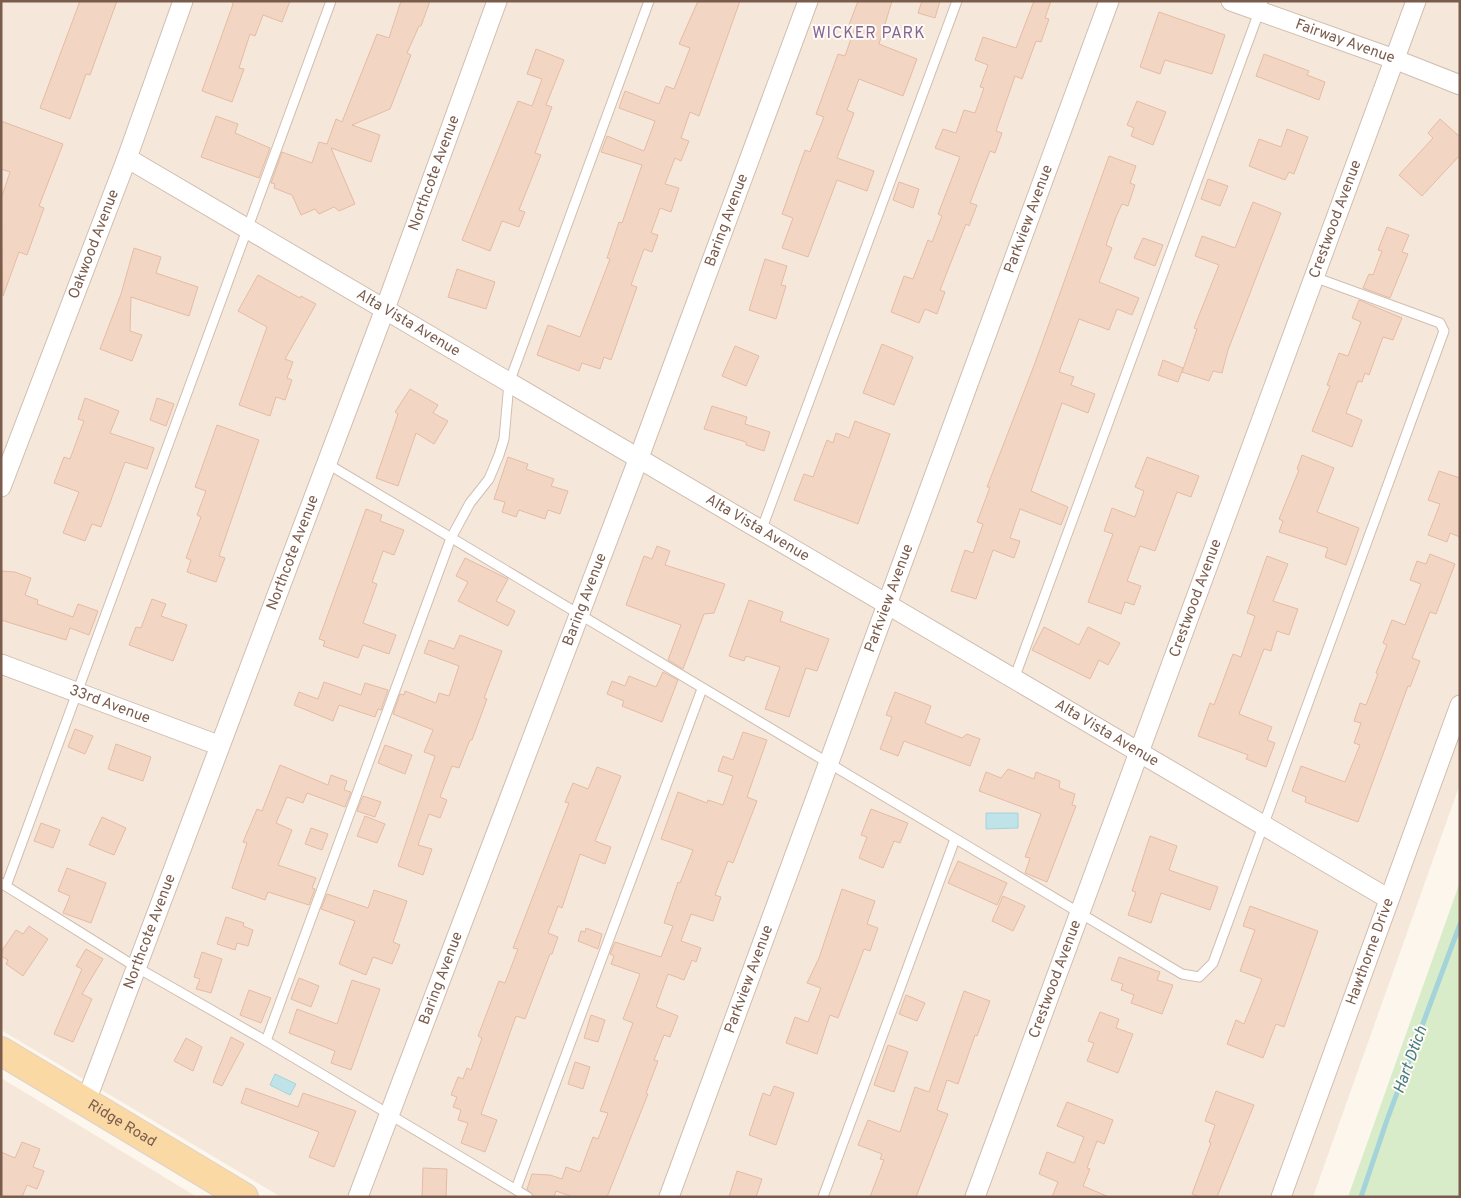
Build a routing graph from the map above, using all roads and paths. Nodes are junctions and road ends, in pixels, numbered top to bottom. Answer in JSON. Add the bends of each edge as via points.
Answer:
{"nodes":[{"id":1,"x":183,"y":1,"type":"edge"},
{"id":2,"x":331,"y":1,"type":"edge"},
{"id":3,"x":497,"y":1,"type":"edge"},
{"id":4,"x":648,"y":1,"type":"edge"},
{"id":5,"x":808,"y":1,"type":"edge"},
{"id":6,"x":957,"y":1,"type":"edge"},
{"id":7,"x":1109,"y":1,"type":"edge"},
{"id":8,"x":1231,"y":1,"type":"edge"},
{"id":9,"x":1416,"y":1,"type":"edge"},
{"id":10,"x":1261,"y":6,"type":"edge"},
{"id":11,"x":1394,"y":59,"type":"junction"},
{"id":12,"x":1460,"y":86,"type":"edge"},
{"id":13,"x":127,"y":158,"type":"junction"},
{"id":14,"x":247,"y":228,"type":"junction"},
{"id":15,"x":1313,"y":277,"type":"junction"},
{"id":16,"x":384,"y":308,"type":"junction"},
{"id":17,"x":508,"y":382,"type":"junction"},
{"id":18,"x":638,"y":460,"type":"junction"},
{"id":19,"x":326,"y":463,"type":"junction"},
{"id":20,"x":1,"y":486,"type":"edge"},
{"id":21,"x":761,"y":531,"type":"junction"},
{"id":22,"x":451,"y":538,"type":"junction"},
{"id":23,"x":887,"y":604,"type":"junction"},
{"id":24,"x":579,"y":615,"type":"junction"},
{"id":25,"x":1,"y":664,"type":"edge"},
{"id":26,"x":1014,"y":679,"type":"junction"},
{"id":27,"x":702,"y":689,"type":"junction"},
{"id":28,"x":78,"y":693,"type":"junction"},
{"id":29,"x":1460,"y":705,"type":"edge"},
{"id":30,"x":218,"y":745,"type":"junction"},
{"id":31,"x":1139,"y":752,"type":"junction"},
{"id":32,"x":828,"y":764,"type":"junction"},
{"id":33,"x":1262,"y":824,"type":"junction"},
{"id":34,"x":955,"y":839,"type":"junction"},
{"id":35,"x":3,"y":884,"type":"edge"},
{"id":36,"x":1389,"y":899,"type":"junction"},
{"id":37,"x":1079,"y":912,"type":"junction"},
{"id":38,"x":136,"y":967,"type":"junction"},
{"id":39,"x":266,"y":1041,"type":"junction"},
{"id":40,"x":1,"y":1050,"type":"edge"},
{"id":41,"x":86,"y":1101,"type":"junction"},
{"id":42,"x":390,"y":1115,"type":"junction"},
{"id":43,"x":516,"y":1189,"type":"junction"},
{"id":44,"x":244,"y":1197,"type":"edge"},
{"id":45,"x":358,"y":1197,"type":"edge"},
{"id":46,"x":528,"y":1197,"type":"edge"},
{"id":47,"x":669,"y":1197,"type":"edge"},
{"id":48,"x":823,"y":1197,"type":"edge"},
{"id":49,"x":975,"y":1197,"type":"edge"},
{"id":50,"x":1280,"y":1197,"type":"edge"}],
"edges":[{"from":1,"to":13,"type":"street","name":"Oakwood Avenue"},
{"from":2,"to":14,"type":"lane"},
{"from":3,"to":16,"type":"street","name":"Northcote Avenue"},
{"from":4,"to":17,"type":"lane"},
{"from":5,"to":18,"type":"street","name":"Baring Avenue"},
{"from":6,"to":21,"type":"lane"},
{"from":7,"to":23,"type":"street","name":"Parkview Avenue"},
{"from":8,"to":10,"type":"street","name":"Fairway Avenue"},
{"from":9,"to":11,"type":"street","name":"Crestwood Avenue"},
{"from":10,"to":11,"type":"street","name":"Fairway Avenue"},
{"from":10,"to":26,"type":"lane"},
{"from":11,"to":12,"type":"street","name":"Fairway Avenue"},
{"from":11,"to":15,"type":"street","name":"Crestwood Avenue"},
{"from":13,"to":14,"type":"street","name":"Alta Vista Avenue"},
{"from":13,"to":20,"type":"street","name":"Oakwood Avenue"},
{"from":14,"to":16,"type":"street","name":"Alta Vista Avenue"},
{"from":14,"to":28,"type":"lane"},
{"from":15,"to":31,"type":"street","name":"Crestwood Avenue"},
{"from":15,"to":33,"type":"lane","via":[[1440,323],[1444,331]]},
{"from":16,"to":17,"type":"street","name":"Alta Vista Avenue"},
{"from":16,"to":19,"type":"street","name":"Northcote Avenue"},
{"from":17,"to":18,"type":"street","name":"Alta Vista Avenue"},
{"from":17,"to":22,"type":"lane","via":[[504,439],[499,455],[489,479],[470,503]]},
{"from":18,"to":21,"type":"street","name":"Alta Vista Avenue"},
{"from":18,"to":24,"type":"street","name":"Baring Avenue"},
{"from":19,"to":22,"type":"lane"},
{"from":19,"to":30,"type":"street","name":"Northcote Avenue"},
{"from":21,"to":23,"type":"street","name":"Alta Vista Avenue"},
{"from":22,"to":24,"type":"lane"},
{"from":22,"to":39,"type":"lane"},
{"from":23,"to":26,"type":"street","name":"Alta Vista Avenue"},
{"from":23,"to":32,"type":"street","name":"Parkview Avenue"},
{"from":24,"to":27,"type":"lane"},
{"from":24,"to":42,"type":"street","name":"Baring Avenue"},
{"from":25,"to":28,"type":"street","name":"33rd Avenue"},
{"from":26,"to":31,"type":"street","name":"Alta Vista Avenue"},
{"from":27,"to":32,"type":"lane"},
{"from":27,"to":43,"type":"lane"},
{"from":28,"to":30,"type":"street","name":"33rd Avenue"},
{"from":28,"to":35,"type":"lane"},
{"from":29,"to":36,"type":"street","name":"Hawthorne Drive"},
{"from":30,"to":38,"type":"street","name":"Northcote Avenue"},
{"from":31,"to":33,"type":"street","name":"Alta Vista Avenue"},
{"from":31,"to":37,"type":"street","name":"Crestwood Avenue"},
{"from":32,"to":34,"type":"lane"},
{"from":32,"to":47,"type":"street","name":"Parkview Avenue"},
{"from":33,"to":36,"type":"street","name":"Alta Vista Avenue"},
{"from":33,"to":37,"type":"lane","via":[[1213,963],[1198,976],[1182,974]]},
{"from":34,"to":37,"type":"lane"},
{"from":34,"to":48,"type":"lane"},
{"from":35,"to":38,"type":"lane"},
{"from":36,"to":50,"type":"street","name":"Hawthorne Drive"},
{"from":37,"to":49,"type":"street","name":"Crestwood Avenue"},
{"from":38,"to":39,"type":"lane"},
{"from":38,"to":41,"type":"street","name":"Northcote Avenue"},
{"from":39,"to":42,"type":"lane"},
{"from":40,"to":41,"type":"main road","name":"Ridge Road"},
{"from":41,"to":44,"type":"main road","name":"Ridge Road"},
{"from":42,"to":43,"type":"lane"},
{"from":42,"to":45,"type":"street","name":"Baring Avenue"},
{"from":43,"to":46,"type":"lane"}]}
